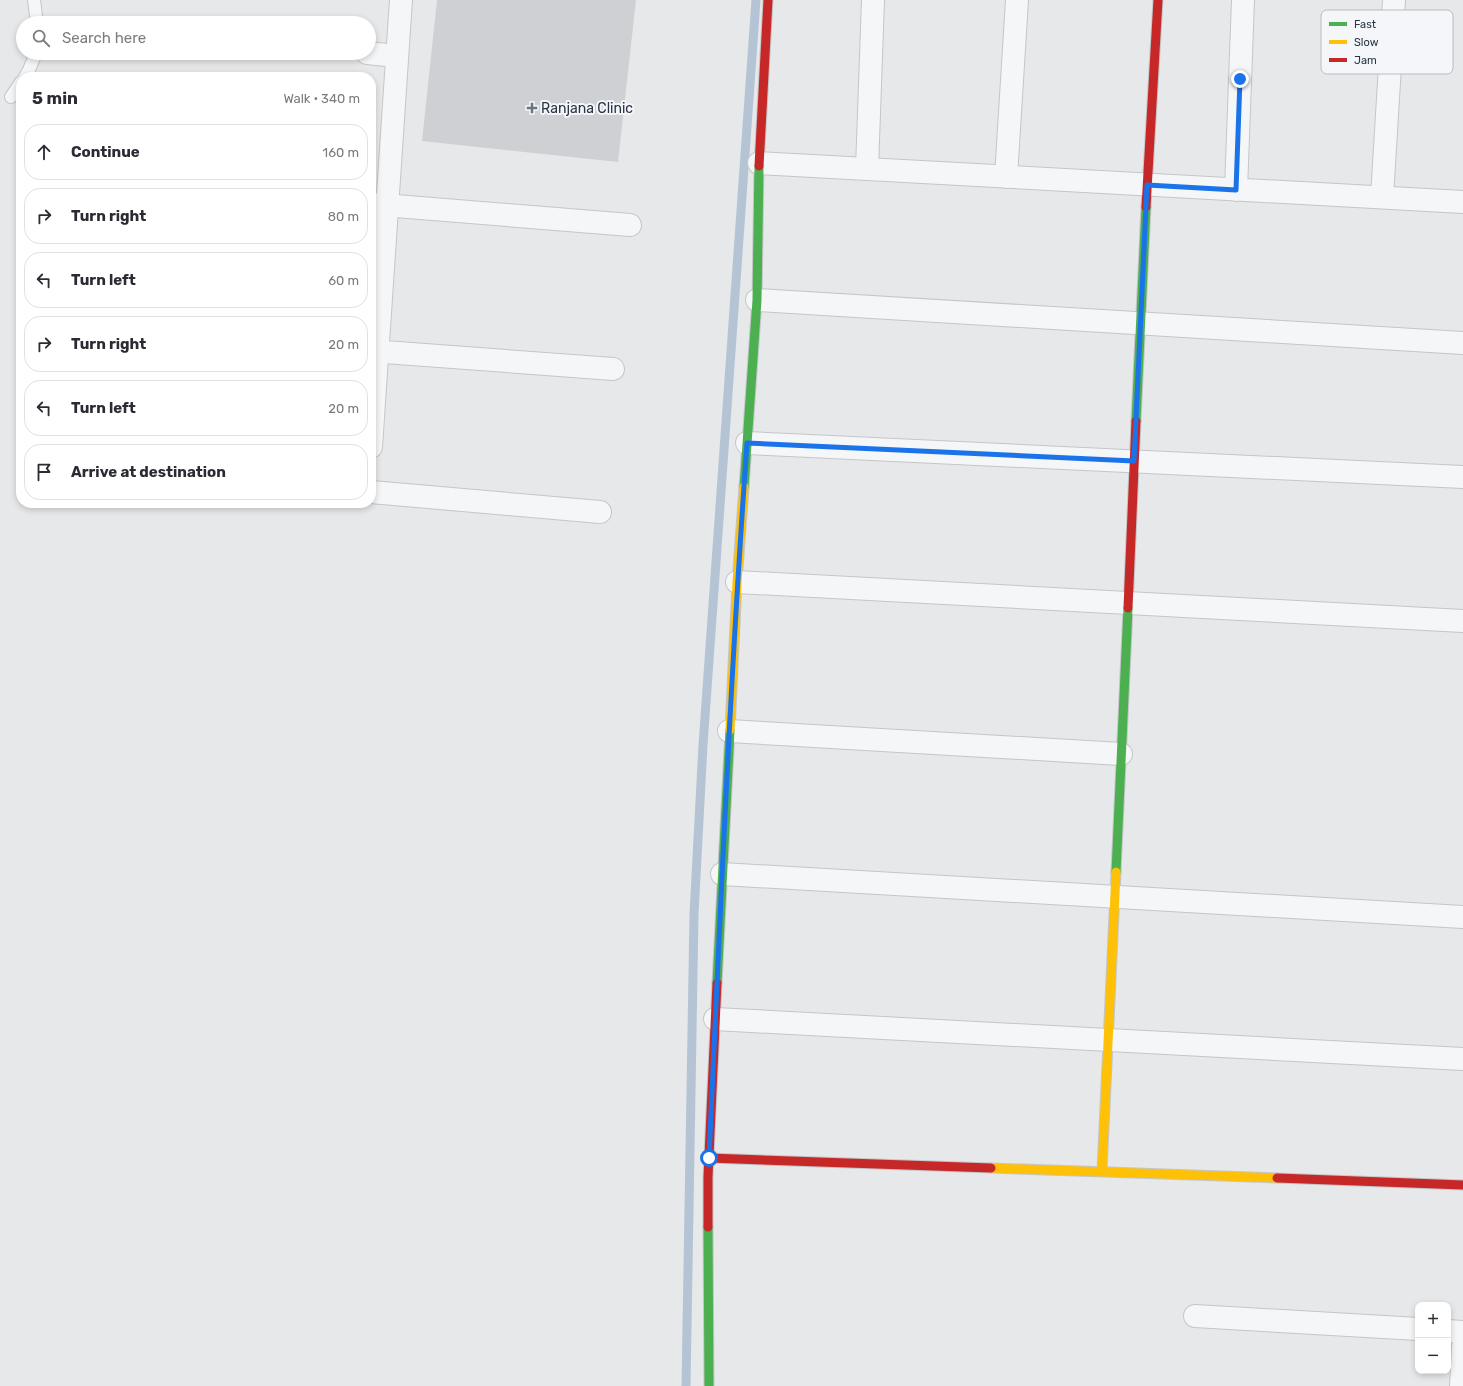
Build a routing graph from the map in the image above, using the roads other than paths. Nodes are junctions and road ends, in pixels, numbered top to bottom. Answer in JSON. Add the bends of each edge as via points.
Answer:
{"nodes":[{"id":1,"x":34,"y":0,"type":"edge"},
{"id":2,"x":401,"y":0,"type":"edge"},
{"id":3,"x":768,"y":0,"type":"edge"},
{"id":4,"x":873,"y":0,"type":"edge"},
{"id":5,"x":1017,"y":0,"type":"edge"},
{"id":6,"x":1158,"y":0,"type":"edge"},
{"id":7,"x":1243,"y":0,"type":"edge"},
{"id":8,"x":1394,"y":0,"type":"edge"},
{"id":9,"x":1393,"y":10,"type":"edge"},
{"id":10,"x":36,"y":16,"type":"edge"},
{"id":11,"x":376,"y":54,"type":"edge"},
{"id":12,"x":397,"y":56,"type":"junction"},
{"id":13,"x":33,"y":60,"type":"edge"},
{"id":14,"x":28,"y":72,"type":"edge"},
{"id":15,"x":1389,"y":74,"type":"edge"},
{"id":16,"x":16,"y":90,"type":"edge"},
{"id":17,"x":11,"y":97,"type":"dead end"},
{"id":18,"x":759,"y":163,"type":"junction"},
{"id":19,"x":867,"y":169,"type":"junction"},
{"id":20,"x":1006,"y":177,"type":"junction"},
{"id":21,"x":1147,"y":185,"type":"junction"},
{"id":22,"x":1236,"y":190,"type":"junction"},
{"id":23,"x":1382,"y":197,"type":"junction"},
{"id":24,"x":1463,"y":202,"type":"edge"},
{"id":25,"x":379,"y":205,"type":"edge"},
{"id":26,"x":630,"y":225,"type":"dead end"},
{"id":27,"x":376,"y":293,"type":"edge"},
{"id":28,"x":757,"y":300,"type":"junction"},
{"id":29,"x":1141,"y":323,"type":"junction"},
{"id":30,"x":1463,"y":343,"type":"edge"},
{"id":31,"x":376,"y":351,"type":"edge"},
{"id":32,"x":613,"y":369,"type":"dead end"},
{"id":33,"x":747,"y":443,"type":"junction"},
{"id":34,"x":1134,"y":461,"type":"junction"},
{"id":35,"x":1463,"y":477,"type":"edge"},
{"id":36,"x":376,"y":492,"type":"edge"},
{"id":37,"x":600,"y":512,"type":"dead end"},
{"id":38,"x":737,"y":582,"type":"junction"},
{"id":39,"x":1128,"y":603,"type":"junction"},
{"id":40,"x":1463,"y":621,"type":"edge"},
{"id":41,"x":729,"y":730,"type":"junction"},
{"id":42,"x":1121,"y":754,"type":"junction"},
{"id":43,"x":722,"y":874,"type":"junction"},
{"id":44,"x":1114,"y":897,"type":"junction"},
{"id":45,"x":1463,"y":917,"type":"edge"},
{"id":46,"x":714,"y":1020,"type":"junction"},
{"id":47,"x":1108,"y":1040,"type":"junction"},
{"id":48,"x":1463,"y":1059,"type":"edge"},
{"id":49,"x":709,"y":1158,"type":"junction"},
{"id":50,"x":1102,"y":1171,"type":"junction"},
{"id":51,"x":1463,"y":1185,"type":"edge"},
{"id":52,"x":1195,"y":1316,"type":"dead end"},
{"id":53,"x":1415,"y":1330,"type":"edge"},
{"id":54,"x":1451,"y":1331,"type":"edge"},
{"id":55,"x":1463,"y":1332,"type":"edge"},
{"id":56,"x":1463,"y":1346,"type":"edge"},
{"id":57,"x":709,"y":1386,"type":"edge"},
{"id":58,"x":1460,"y":1386,"type":"edge"}],
"edges":[{"from":1,"to":10,"type":"lane"},
{"from":2,"to":12,"type":"street"},
{"from":3,"to":18,"type":"street"},
{"from":4,"to":19,"type":"street"},
{"from":5,"to":20,"type":"street"},
{"from":6,"to":21,"type":"street"},
{"from":7,"to":22,"type":"street"},
{"from":8,"to":9,"type":"street"},
{"from":11,"to":12,"type":"street"},
{"from":12,"to":25,"type":"street"},
{"from":13,"to":14,"type":"lane"},
{"from":15,"to":23,"type":"street"},
{"from":16,"to":17,"type":"lane"},
{"from":18,"to":19,"type":"street"},
{"from":18,"to":28,"type":"street"},
{"from":19,"to":20,"type":"street"},
{"from":20,"to":21,"type":"street"},
{"from":21,"to":22,"type":"street"},
{"from":21,"to":29,"type":"street"},
{"from":22,"to":23,"type":"street"},
{"from":23,"to":24,"type":"street"},
{"from":25,"to":26,"type":"street"},
{"from":25,"to":27,"type":"street"},
{"from":28,"to":29,"type":"street"},
{"from":28,"to":33,"type":"street"},
{"from":29,"to":30,"type":"street"},
{"from":29,"to":34,"type":"street"},
{"from":31,"to":32,"type":"street"},
{"from":33,"to":34,"type":"street"},
{"from":33,"to":38,"type":"street"},
{"from":34,"to":35,"type":"street"},
{"from":34,"to":39,"type":"street"},
{"from":36,"to":37,"type":"street"},
{"from":38,"to":39,"type":"street"},
{"from":38,"to":41,"type":"street"},
{"from":39,"to":40,"type":"street"},
{"from":39,"to":42,"type":"street"},
{"from":41,"to":42,"type":"street"},
{"from":41,"to":43,"type":"street"},
{"from":42,"to":44,"type":"street"},
{"from":43,"to":44,"type":"street"},
{"from":43,"to":46,"type":"street"},
{"from":44,"to":45,"type":"street"},
{"from":44,"to":47,"type":"street"},
{"from":46,"to":47,"type":"street"},
{"from":46,"to":49,"type":"street"},
{"from":47,"to":48,"type":"street"},
{"from":47,"to":50,"type":"street"},
{"from":49,"to":50,"type":"street"},
{"from":49,"to":57,"type":"street"},
{"from":50,"to":51,"type":"street"},
{"from":52,"to":53,"type":"street"},
{"from":54,"to":55,"type":"street"},
{"from":56,"to":58,"type":"street"}]}
